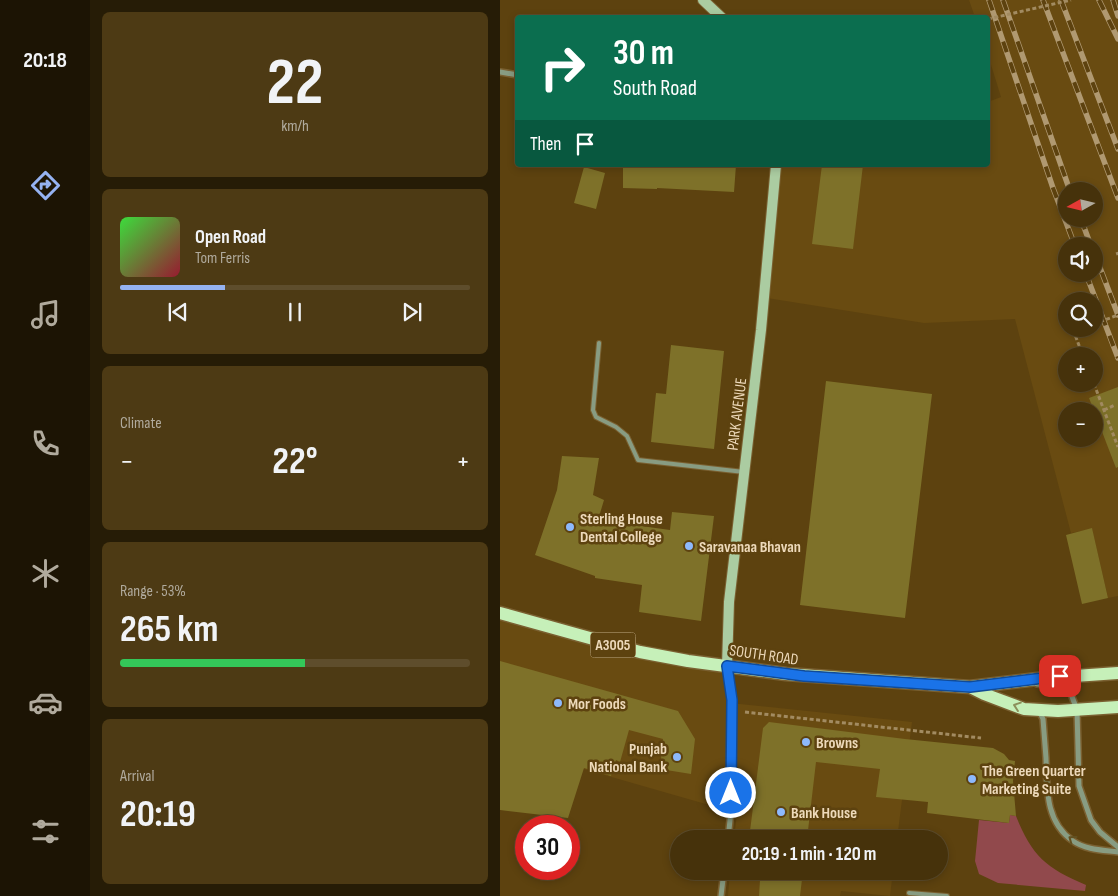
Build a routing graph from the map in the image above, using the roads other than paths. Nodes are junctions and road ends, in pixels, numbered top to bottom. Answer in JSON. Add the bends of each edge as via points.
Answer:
{"nodes":[{"id":1,"x":703,"y":0,"type":"edge"},
{"id":2,"x":719,"y":15,"type":"edge"},
{"id":3,"x":500,"y":72,"type":"edge"},
{"id":4,"x":515,"y":74,"type":"edge"},
{"id":5,"x":776,"y":167,"type":"edge"},
{"id":6,"x":599,"y":343,"type":"dead end"},
{"id":7,"x":744,"y":472,"type":"junction"},
{"id":8,"x":500,"y":613,"type":"edge"},
{"id":9,"x":727,"y":666,"type":"junction"},
{"id":10,"x":1118,"y":673,"type":"edge"},
{"id":11,"x":1016,"y":681,"type":"junction"},
{"id":12,"x":970,"y":687,"type":"junction"},
{"id":13,"x":1118,"y":707,"type":"edge"},
{"id":14,"x":1039,"y":710,"type":"junction"},
{"id":15,"x":1077,"y":710,"type":"junction"},
{"id":16,"x":729,"y":830,"type":"edge"},
{"id":17,"x":1118,"y":847,"type":"edge"},
{"id":18,"x":1118,"y":852,"type":"edge"},
{"id":19,"x":723,"y":880,"type":"edge"},
{"id":20,"x":909,"y":893,"type":"dead end"},
{"id":21,"x":721,"y":896,"type":"edge"},
{"id":22,"x":947,"y":896,"type":"edge"}],
"edges":[{"from":1,"to":2,"type":"street"},
{"from":3,"to":4,"type":"street"},
{"from":5,"to":7,"type":"street","name":"PARK AVENUE"},
{"from":6,"to":7,"type":"lane","via":[[593,410],[596,417],[627,436],[638,460]]},
{"from":7,"to":9,"type":"street","name":"PARK AVENUE","via":[[729,602]]},
{"from":8,"to":9,"type":"main road","name":"SOUTH ROAD","number":"A3005","via":[[640,652]]},
{"from":9,"to":12,"type":"main road","name":"SOUTH ROAD","number":"A3005","via":[[804,676]]},
{"from":9,"to":16,"type":"street","via":[[732,711]]},
{"from":10,"to":11,"type":"main road","name":"SOUTH ROAD","number":"A3005"},
{"from":11,"to":12,"type":"main road","name":"SOUTH ROAD","number":"A3005"},
{"from":11,"to":15,"type":"street","via":[[1061,687],[1071,694]]},
{"from":14,"to":12,"type":"main road","name":"SOUTH ROAD","number":"A3005","one_way":true,"via":[[1024,709]]},
{"from":13,"to":15,"type":"main road","name":"SOUTH ROAD","number":"A3005"},
{"from":14,"to":15,"type":"main road","name":"SOUTH ROAD","number":"A3005"},
{"from":18,"to":14,"type":"street","one_way":true,"via":[[1089,848],[1074,842],[1058,828],[1046,788],[1044,719]]},
{"from":15,"to":17,"type":"street","via":[[1079,786],[1091,820]]},
{"from":19,"to":21,"type":"street"},
{"from":20,"to":22,"type":"lane"}]}
